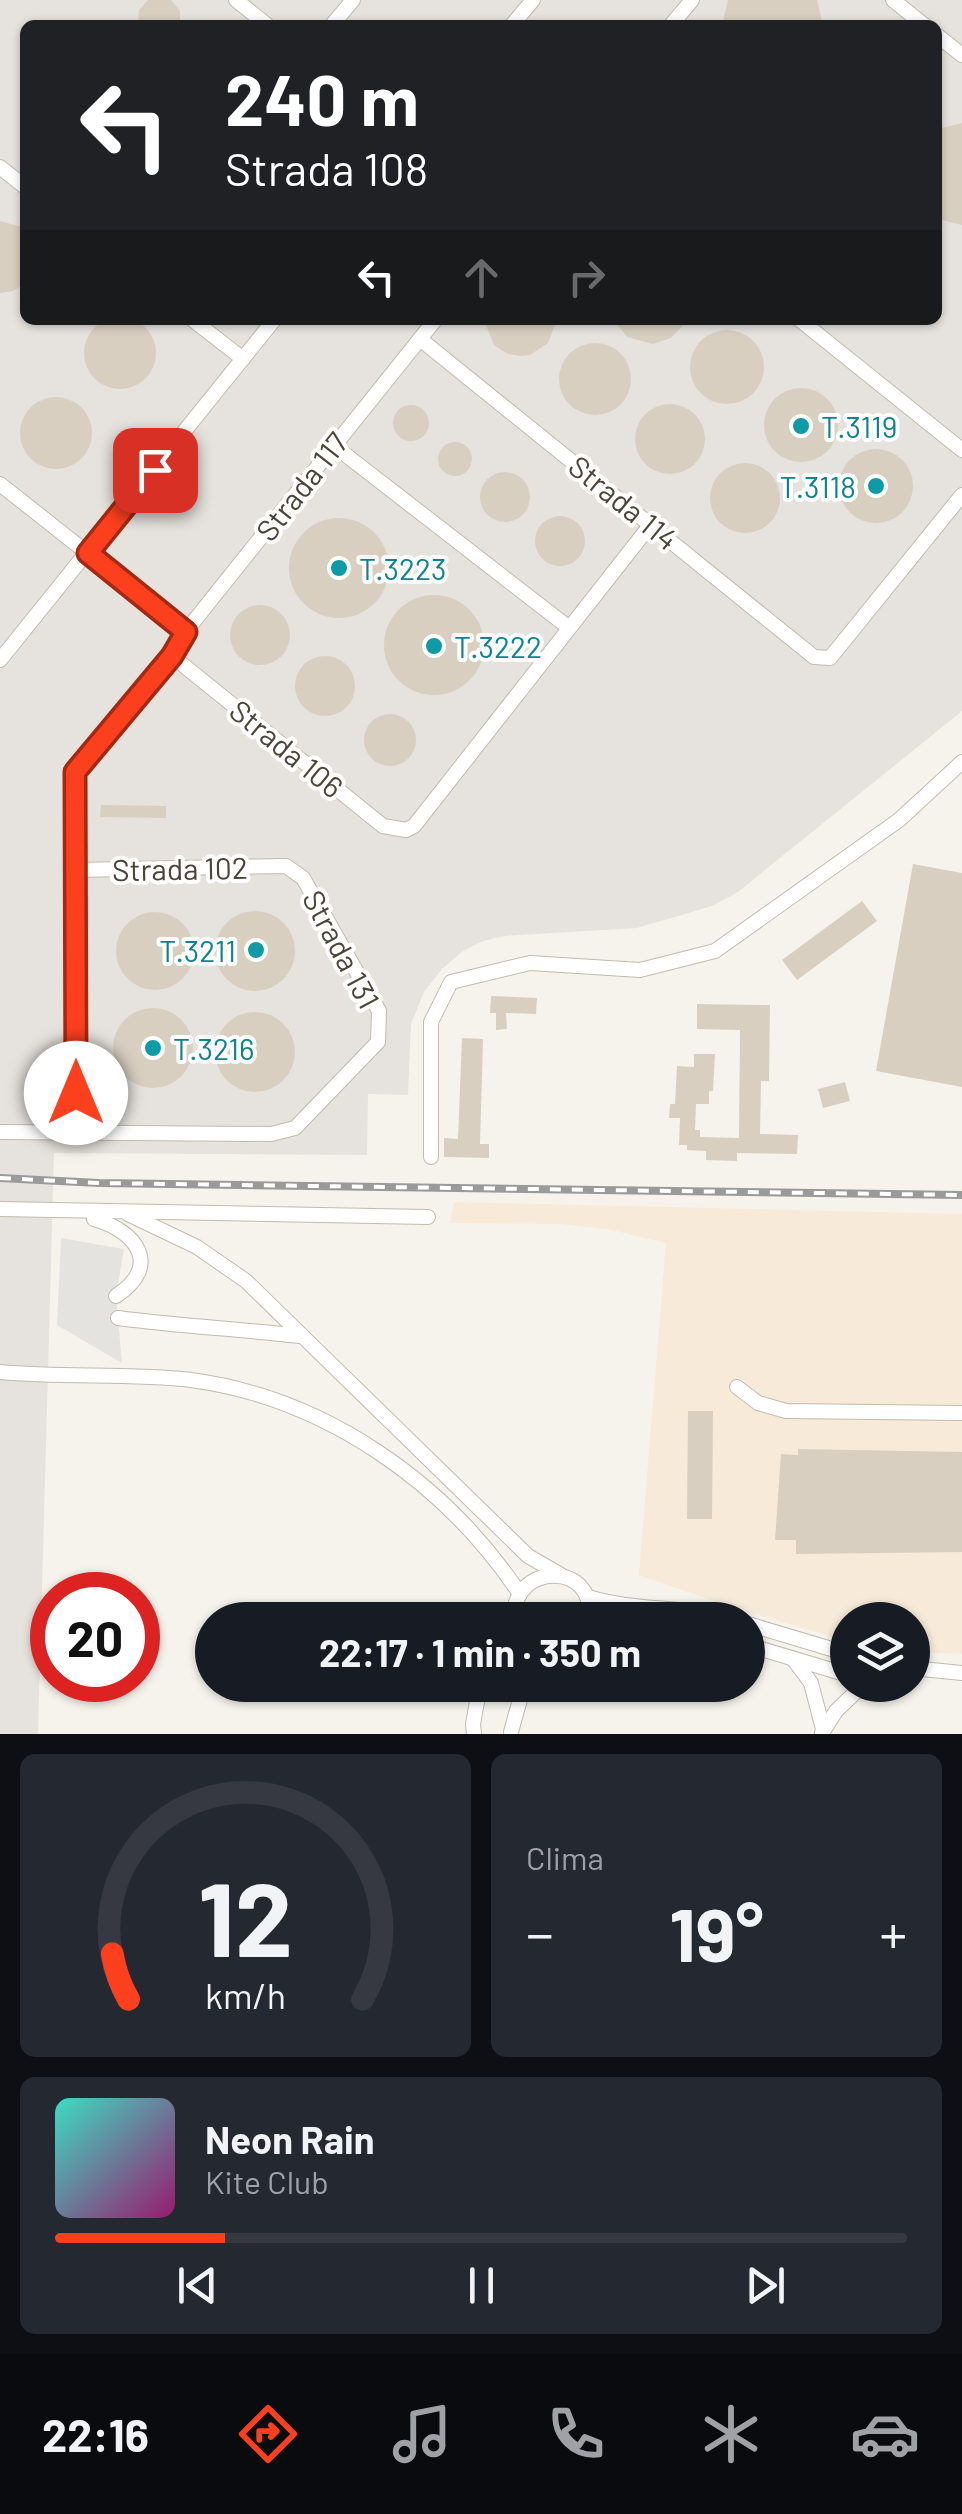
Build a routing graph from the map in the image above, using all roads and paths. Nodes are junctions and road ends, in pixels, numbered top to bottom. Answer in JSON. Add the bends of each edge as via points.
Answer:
{"nodes":[{"id":1,"x":236,"y":0,"type":"edge"},
{"id":2,"x":352,"y":0,"type":"edge"},
{"id":3,"x":532,"y":0,"type":"edge"},
{"id":4,"x":692,"y":0,"type":"edge"},
{"id":5,"x":892,"y":0,"type":"edge"},
{"id":6,"x":261,"y":20,"type":"edge"},
{"id":7,"x":336,"y":20,"type":"edge"},
{"id":8,"x":516,"y":20,"type":"edge"},
{"id":9,"x":676,"y":20,"type":"edge"},
{"id":10,"x":918,"y":20,"type":"edge"},
{"id":11,"x":942,"y":39,"type":"edge"},
{"id":12,"x":962,"y":55,"type":"edge"},
{"id":13,"x":0,"y":168,"type":"edge"},
{"id":14,"x":20,"y":183,"type":"edge"},
{"id":15,"x":200,"y":325,"type":"edge"},
{"id":16,"x":270,"y":325,"type":"edge"},
{"id":17,"x":431,"y":325,"type":"edge"},
{"id":18,"x":806,"y":325,"type":"edge"},
{"id":19,"x":420,"y":339,"type":"junction"},
{"id":20,"x":243,"y":359,"type":"junction"},
{"id":21,"x":333,"y":445,"type":"junction"},
{"id":22,"x":962,"y":450,"type":"edge"},
{"id":23,"x":0,"y":484,"type":"edge"},
{"id":24,"x":962,"y":494,"type":"edge"},
{"id":25,"x":652,"y":523,"type":"junction"},
{"id":26,"x":88,"y":553,"type":"junction"},
{"id":27,"x":568,"y":627,"type":"junction"},
{"id":28,"x":186,"y":632,"type":"junction"},
{"id":29,"x":172,"y":656,"type":"junction"},
{"id":30,"x":0,"y":660,"type":"edge"},
{"id":31,"x":962,"y":762,"type":"edge"},
{"id":32,"x":286,"y":866,"type":"joint"},
{"id":33,"x":75,"y":870,"type":"junction"},
{"id":34,"x":76,"y":1130,"type":"junction"},
{"id":35,"x":0,"y":1132,"type":"edge"},
{"id":36,"x":431,"y":1157,"type":"dead end"},
{"id":37,"x":0,"y":1209,"type":"edge"},
{"id":38,"x":73,"y":1213,"type":"junction"},
{"id":39,"x":128,"y":1214,"type":"junction"},
{"id":40,"x":428,"y":1218,"type":"dead end"},
{"id":41,"x":116,"y":1296,"type":"dead end"},
{"id":42,"x":118,"y":1318,"type":"dead end"},
{"id":43,"x":300,"y":1336,"type":"junction"},
{"id":44,"x":0,"y":1372,"type":"edge"},
{"id":45,"x":737,"y":1387,"type":"dead end"},
{"id":46,"x":962,"y":1413,"type":"edge"},
{"id":47,"x":560,"y":1575,"type":"junction"},
{"id":48,"x":520,"y":1594,"type":"junction"},
{"id":49,"x":588,"y":1597,"type":"junction"},
{"id":50,"x":516,"y":1602,"type":"edge"},
{"id":51,"x":588,"y":1602,"type":"edge"},
{"id":52,"x":604,"y":1602,"type":"edge"},
{"id":53,"x":765,"y":1629,"type":"edge"},
{"id":54,"x":830,"y":1649,"type":"edge"},
{"id":55,"x":765,"y":1650,"type":"edge"},
{"id":56,"x":794,"y":1659,"type":"junction"},
{"id":57,"x":830,"y":1670,"type":"edge"},
{"id":58,"x":930,"y":1670,"type":"edge"},
{"id":59,"x":962,"y":1673,"type":"edge"},
{"id":60,"x":477,"y":1702,"type":"edge"},
{"id":61,"x":519,"y":1702,"type":"edge"},
{"id":62,"x":845,"y":1702,"type":"edge"},
{"id":63,"x":511,"y":1732,"type":"edge"},
{"id":64,"x":823,"y":1732,"type":"edge"},
{"id":65,"x":474,"y":1734,"type":"edge"}],
"edges":[{"from":1,"to":6,"type":"street"},
{"from":2,"to":7,"type":"street"},
{"from":3,"to":8,"type":"street"},
{"from":4,"to":9,"type":"street"},
{"from":5,"to":10,"type":"street"},
{"from":11,"to":12,"type":"street"},
{"from":13,"to":14,"type":"street"},
{"from":15,"to":20,"type":"street"},
{"from":16,"to":20,"type":"street"},
{"from":17,"to":19,"type":"street","name":"Strada 117"},
{"from":18,"to":22,"type":"street"},
{"from":19,"to":21,"type":"street","name":"Strada 117"},
{"from":19,"to":25,"type":"street","name":"Strada 114"},
{"from":20,"to":26,"type":"street"},
{"from":21,"to":27,"type":"street"},
{"from":21,"to":28,"type":"street","name":"Strada 117"},
{"from":23,"to":26,"type":"street"},
{"from":24,"to":25,"type":"street","name":"Strada 114","via":[[830,658],[814,657]]},
{"from":25,"to":27,"type":"street"},
{"from":26,"to":28,"type":"street"},
{"from":26,"to":30,"type":"street"},
{"from":27,"to":29,"type":"street","name":"Strada 106","via":[[406,830],[383,826]]},
{"from":28,"to":29,"type":"street","name":"Strada 117"},
{"from":29,"to":33,"type":"street","name":"Strada 117","via":[[75,772]]},
{"from":31,"to":36,"type":"street","via":[[900,820],[715,951],[640,970],[530,963],[451,982],[430,1022]]},
{"from":32,"to":33,"type":"street","name":"Strada 102"},
{"from":32,"to":34,"type":"street","name":"Strada 131","via":[[304,878],[379,1011],[378,1042],[295,1128],[271,1134]]},
{"from":33,"to":34,"type":"street","name":"Strada 117"},
{"from":34,"to":35,"type":"street"},
{"from":37,"to":38,"type":"street"},
{"from":38,"to":39,"type":"street"},
{"from":38,"to":41,"type":"street","via":[[115,1225],[140,1251],[139,1272]]},
{"from":39,"to":40,"type":"street"},
{"from":39,"to":43,"type":"street","via":[[196,1246],[246,1281]]},
{"from":42,"to":43,"type":"street"},
{"from":43,"to":47,"type":"street","via":[[528,1556]]},
{"from":44,"to":48,"type":"street","via":[[190,1380],[261,1395],[340,1426],[387,1456],[462,1524]]},
{"from":45,"to":46,"type":"street","via":[[786,1411]]},
{"from":47,"to":48,"type":"street","via":[[542,1577]]},
{"from":47,"to":49,"type":"street"},
{"from":48,"to":50,"type":"street"},
{"from":49,"to":51,"type":"street"},
{"from":49,"to":52,"type":"street"},
{"from":53,"to":54,"type":"street"},
{"from":55,"to":56,"type":"street"},
{"from":56,"to":57,"type":"street"},
{"from":56,"to":64,"type":"street","via":[[810,1683]]},
{"from":58,"to":59,"type":"street"},
{"from":60,"to":65,"type":"street"},
{"from":61,"to":63,"type":"street"},
{"from":62,"to":64,"type":"street"}]}
